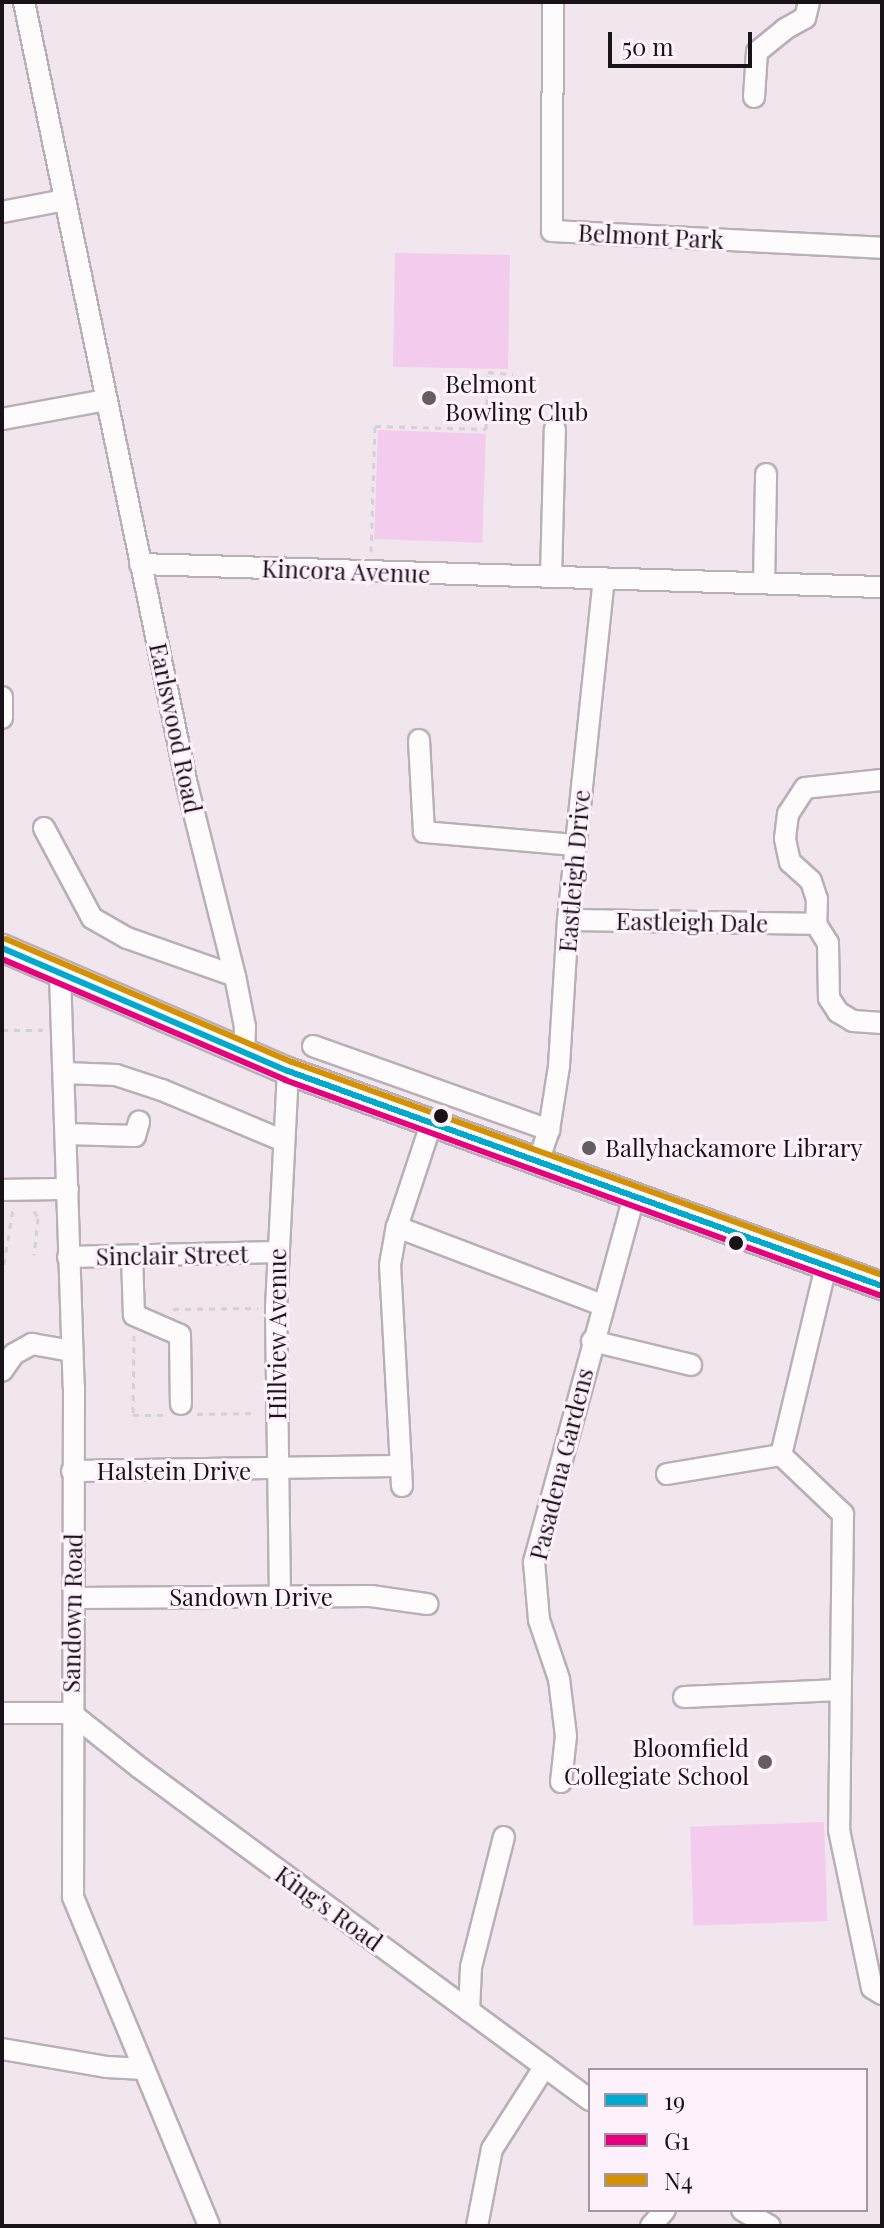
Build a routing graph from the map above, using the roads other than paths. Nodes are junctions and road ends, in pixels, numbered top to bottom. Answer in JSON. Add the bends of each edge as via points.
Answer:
{"nodes":[{"id":1,"x":24,"y":2,"type":"edge"},
{"id":2,"x":553,"y":2,"type":"edge"},
{"id":3,"x":809,"y":2,"type":"edge"},
{"id":4,"x":754,"y":97,"type":"dead end"},
{"id":5,"x":65,"y":200,"type":"junction"},
{"id":6,"x":2,"y":212,"type":"edge"},
{"id":7,"x":882,"y":248,"type":"edge"},
{"id":8,"x":106,"y":400,"type":"junction"},
{"id":9,"x":2,"y":419,"type":"edge"},
{"id":10,"x":555,"y":429,"type":"dead end"},
{"id":11,"x":766,"y":474,"type":"dead end"},
{"id":12,"x":140,"y":564,"type":"junction"},
{"id":13,"x":551,"y":577,"type":"junction"},
{"id":14,"x":604,"y":578,"type":"junction"},
{"id":15,"x":764,"y":583,"type":"junction"},
{"id":16,"x":882,"y":587,"type":"edge"},
{"id":17,"x":2,"y":697,"type":"edge"},
{"id":18,"x":2,"y":718,"type":"edge"},
{"id":19,"x":419,"y":740,"type":"dead end"},
{"id":20,"x":882,"y":780,"type":"edge"},
{"id":21,"x":44,"y":828,"type":"dead end"},
{"id":22,"x":576,"y":845,"type":"junction"},
{"id":23,"x":568,"y":920,"type":"junction"},
{"id":24,"x":816,"y":924,"type":"junction"},
{"id":25,"x":2,"y":948,"type":"edge"},
{"id":26,"x":60,"y":974,"type":"junction"},
{"id":27,"x":235,"y":976,"type":"junction"},
{"id":28,"x":882,"y":1023,"type":"edge"},
{"id":29,"x":313,"y":1046,"type":"dead end"},
{"id":30,"x":244,"y":1055,"type":"junction"},
{"id":31,"x":358,"y":1064,"type":"junction"},
{"id":32,"x":288,"y":1071,"type":"junction"},
{"id":33,"x":65,"y":1073,"type":"junction"},
{"id":34,"x":348,"y":1094,"type":"junction"},
{"id":35,"x":139,"y":1122,"type":"dead end"},
{"id":36,"x":431,"y":1124,"type":"junction"},
{"id":37,"x":549,"y":1130,"type":"junction"},
{"id":38,"x":67,"y":1134,"type":"junction"},
{"id":39,"x":284,"y":1141,"type":"junction"},
{"id":40,"x":538,"y":1162,"type":"junction"},
{"id":41,"x":68,"y":1189,"type":"junction"},
{"id":42,"x":14,"y":1190,"type":"edge"},
{"id":43,"x":634,"y":1197,"type":"junction"},
{"id":44,"x":397,"y":1227,"type":"junction"},
{"id":45,"x":277,"y":1252,"type":"junction"},
{"id":46,"x":132,"y":1256,"type":"junction"},
{"id":47,"x":68,"y":1257,"type":"junction"},
{"id":48,"x":826,"y":1266,"type":"junction"},
{"id":49,"x":882,"y":1286,"type":"edge"},
{"id":50,"x":602,"y":1305,"type":"junction"},
{"id":51,"x":592,"y":1341,"type":"junction"},
{"id":52,"x":72,"y":1351,"type":"junction"},
{"id":53,"x":691,"y":1365,"type":"dead end"},
{"id":54,"x":2,"y":1371,"type":"edge"},
{"id":55,"x":181,"y":1404,"type":"dead end"},
{"id":56,"x":781,"y":1455,"type":"junction"},
{"id":57,"x":276,"y":1470,"type":"junction"},
{"id":58,"x":72,"y":1471,"type":"junction"},
{"id":59,"x":667,"y":1474,"type":"dead end"},
{"id":60,"x":280,"y":1597,"type":"junction"},
{"id":61,"x":75,"y":1598,"type":"junction"},
{"id":62,"x":427,"y":1604,"type":"dead end"},
{"id":63,"x":840,"y":1690,"type":"junction"},
{"id":64,"x":684,"y":1697,"type":"dead end"},
{"id":65,"x":2,"y":1713,"type":"edge"},
{"id":66,"x":71,"y":1713,"type":"junction"},
{"id":67,"x":561,"y":1782,"type":"dead end"},
{"id":68,"x":504,"y":1837,"type":"dead end"},
{"id":69,"x":877,"y":1991,"type":"edge"},
{"id":70,"x":469,"y":2011,"type":"junction"},
{"id":71,"x":2,"y":2049,"type":"edge"},
{"id":72,"x":545,"y":2066,"type":"junction"},
{"id":73,"x":144,"y":2069,"type":"junction"},
{"id":74,"x":588,"y":2098,"type":"edge"},
{"id":75,"x":746,"y":2212,"type":"edge"},
{"id":76,"x":209,"y":2226,"type":"edge"},
{"id":77,"x":477,"y":2226,"type":"edge"},
{"id":78,"x":770,"y":2226,"type":"edge"}],
"edges":[{"from":1,"to":5,"type":"street","name":"Earlswood Road"},
{"from":2,"to":7,"type":"street","name":"Belmont Park","via":[[552,231]]},
{"from":3,"to":4,"type":"street","via":[[805,18],[757,52]]},
{"from":5,"to":6,"type":"street"},
{"from":5,"to":8,"type":"street","name":"Earlswood Road"},
{"from":8,"to":9,"type":"street"},
{"from":8,"to":12,"type":"street","name":"Earlswood Road"},
{"from":10,"to":13,"type":"street"},
{"from":11,"to":15,"type":"street"},
{"from":12,"to":13,"type":"street","name":"Kincora Avenue"},
{"from":12,"to":27,"type":"street","name":"Earlswood Road"},
{"from":13,"to":14,"type":"street","name":"Kincora Avenue"},
{"from":14,"to":15,"type":"street","name":"Kincora Avenue"},
{"from":14,"to":22,"type":"street","name":"Eastleigh Drive"},
{"from":15,"to":16,"type":"street","name":"Kincora Avenue"},
{"from":17,"to":18,"type":"street"},
{"from":19,"to":22,"type":"street","via":[[424,832]]},
{"from":20,"to":24,"type":"street","via":[[805,788],[788,814],[785,839],[790,862],[811,881]]},
{"from":21,"to":27,"type":"street","via":[[92,918],[127,938]]},
{"from":22,"to":23,"type":"street","name":"Eastleigh Drive"},
{"from":23,"to":24,"type":"street","name":"Eastleigh Dale"},
{"from":23,"to":37,"type":"street","name":"Eastleigh Drive","via":[[559,1066]]},
{"from":24,"to":28,"type":"street","via":[[828,943],[829,998],[838,1012],[853,1021]]},
{"from":25,"to":26,"type":"main road"},
{"from":26,"to":30,"type":"main road"},
{"from":26,"to":33,"type":"street","name":"Sandown Road"},
{"from":27,"to":30,"type":"street","name":"Earlswood Road","via":[[245,1027]]},
{"from":29,"to":31,"type":"street"},
{"from":30,"to":32,"type":"main road"},
{"from":31,"to":34,"type":"street"},
{"from":31,"to":37,"type":"street"},
{"from":32,"to":34,"type":"main road"},
{"from":32,"to":39,"type":"street","name":"Hillview Avenue"},
{"from":33,"to":38,"type":"street","name":"Sandown Road"},
{"from":33,"to":39,"type":"street","via":[[116,1075]]},
{"from":34,"to":36,"type":"main road"},
{"from":35,"to":38,"type":"street","via":[[135,1136]]},
{"from":36,"to":40,"type":"main road"},
{"from":36,"to":44,"type":"street"},
{"from":37,"to":40,"type":"street","name":"Eastleigh Drive"},
{"from":38,"to":41,"type":"street","name":"Sandown Road"},
{"from":39,"to":45,"type":"street","name":"Hillview Avenue"},
{"from":40,"to":43,"type":"main road"},
{"from":41,"to":42,"type":"street"},
{"from":41,"to":47,"type":"street","name":"Sandown Road"},
{"from":43,"to":48,"type":"main road"},
{"from":43,"to":50,"type":"street","name":"Pasadena Gardens"},
{"from":44,"to":50,"type":"street"},
{"from":44,"to":57,"type":"street","name":"Halstein Drive","via":[[390,1265],[401,1476]]},
{"from":45,"to":46,"type":"street","name":"Sinclair Street"},
{"from":45,"to":57,"type":"street","name":"Hillview Avenue"},
{"from":46,"to":47,"type":"street","name":"Sinclair Street"},
{"from":46,"to":55,"type":"street","via":[[134,1315],[180,1335]]},
{"from":47,"to":52,"type":"street","name":"Sandown Road"},
{"from":48,"to":49,"type":"main road"},
{"from":48,"to":56,"type":"street"},
{"from":50,"to":51,"type":"street","name":"Pasadena Gardens"},
{"from":51,"to":53,"type":"street"},
{"from":51,"to":67,"type":"street","name":"Pasadena Gardens","via":[[534,1562],[539,1620],[563,1707]]},
{"from":52,"to":54,"type":"street","via":[[32,1344],[14,1354]]},
{"from":52,"to":58,"type":"street","name":"Sandown Road"},
{"from":56,"to":59,"type":"street"},
{"from":56,"to":63,"type":"street","via":[[843,1514]]},
{"from":57,"to":58,"type":"street","name":"Halstein Drive"},
{"from":57,"to":60,"type":"street","name":"Hillview Avenue"},
{"from":58,"to":61,"type":"street","name":"Sandown Road"},
{"from":60,"to":61,"type":"street","name":"Sandown Drive"},
{"from":60,"to":62,"type":"street","name":"Sandown Drive","via":[[371,1596]]},
{"from":61,"to":66,"type":"street","name":"Sandown Road"},
{"from":63,"to":64,"type":"street"},
{"from":63,"to":69,"type":"street","via":[[839,1830]]},
{"from":65,"to":66,"type":"street"},
{"from":66,"to":70,"type":"street","name":"King's Road"},
{"from":66,"to":73,"type":"street","name":"Sandown Road","via":[[73,1897]]},
{"from":68,"to":70,"type":"street","via":[[471,1967]]},
{"from":70,"to":72,"type":"street","name":"King's Road"},
{"from":71,"to":73,"type":"street"},
{"from":72,"to":74,"type":"street","name":"King's Road"},
{"from":72,"to":77,"type":"street","via":[[492,2149]]},
{"from":73,"to":76,"type":"street","name":"Sandown Road"},
{"from":75,"to":78,"type":"street"}]}
